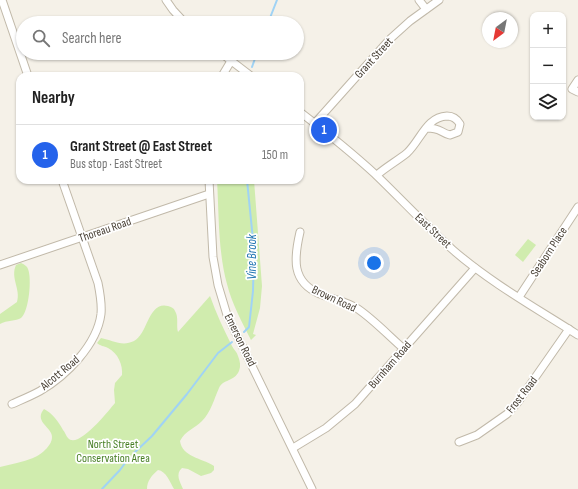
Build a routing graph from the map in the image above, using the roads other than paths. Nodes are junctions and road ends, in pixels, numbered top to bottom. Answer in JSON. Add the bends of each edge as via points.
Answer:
{"nodes":[{"id":1,"x":2,"y":0,"type":"edge"},
{"id":2,"x":166,"y":0,"type":"edge"},
{"id":3,"x":419,"y":0,"type":"edge"},
{"id":4,"x":439,"y":0,"type":"edge"},
{"id":5,"x":426,"y":9,"type":"junction"},
{"id":6,"x":179,"y":16,"type":"edge"},
{"id":7,"x":16,"y":41,"type":"edge"},
{"id":8,"x":23,"y":60,"type":"edge"},
{"id":9,"x":231,"y":61,"type":"joint"},
{"id":10,"x":27,"y":72,"type":"edge"},
{"id":11,"x":224,"y":72,"type":"edge"},
{"id":12,"x":246,"y":72,"type":"edge"},
{"id":13,"x":578,"y":80,"type":"edge"},
{"id":14,"x":578,"y":92,"type":"edge"},
{"id":15,"x":304,"y":115,"type":"edge"},
{"id":16,"x":315,"y":123,"type":"junction"},
{"id":17,"x":427,"y":128,"type":"dead end"},
{"id":18,"x":377,"y":176,"type":"junction"},
{"id":19,"x":63,"y":184,"type":"edge"},
{"id":20,"x":209,"y":184,"type":"edge"},
{"id":21,"x":210,"y":194,"type":"junction"},
{"id":22,"x":578,"y":207,"type":"edge"},
{"id":23,"x":300,"y":232,"type":"dead end"},
{"id":24,"x":82,"y":237,"type":"junction"},
{"id":25,"x":0,"y":265,"type":"edge"},
{"id":26,"x":475,"y":268,"type":"junction"},
{"id":27,"x":519,"y":297,"type":"junction"},
{"id":28,"x":568,"y":329,"type":"junction"},
{"id":29,"x":578,"y":336,"type":"edge"},
{"id":30,"x":404,"y":349,"type":"junction"},
{"id":31,"x":12,"y":404,"type":"dead end"},
{"id":32,"x":459,"y":442,"type":"dead end"},
{"id":33,"x":292,"y":448,"type":"junction"},
{"id":34,"x":312,"y":489,"type":"edge"}],
"edges":[{"from":1,"to":7,"type":"street"},
{"from":2,"to":6,"type":"street"},
{"from":3,"to":5,"type":"street"},
{"from":4,"to":5,"type":"street","name":"Grant Street"},
{"from":5,"to":16,"type":"street","name":"Grant Street","via":[[390,39]]},
{"from":8,"to":10,"type":"street"},
{"from":9,"to":11,"type":"street"},
{"from":9,"to":12,"type":"street"},
{"from":13,"to":14,"type":"street","via":[[572,89]]},
{"from":15,"to":16,"type":"street","name":"East Street"},
{"from":16,"to":18,"type":"street","name":"East Street"},
{"from":17,"to":18,"type":"street","via":[[406,154]]},
{"from":18,"to":26,"type":"street","name":"East Street"},
{"from":19,"to":24,"type":"street","name":"Alcott Road"},
{"from":20,"to":21,"type":"street","name":"Emerson Road"},
{"from":21,"to":24,"type":"street","name":"Thoreau Road"},
{"from":21,"to":33,"type":"street","name":"Emerson Road","via":[[213,257],[227,315]]},
{"from":22,"to":27,"type":"street","name":"Seaborn Place"},
{"from":23,"to":30,"type":"street","name":"Brown Road","via":[[295,254],[297,270],[305,285],[320,294],[357,308]]},
{"from":24,"to":25,"type":"street","name":"Thoreau Road"},
{"from":24,"to":31,"type":"street","name":"Alcott Road","via":[[101,296],[101,314],[95,333],[84,353],[71,367],[40,391]]},
{"from":26,"to":27,"type":"street","name":"East Street"},
{"from":26,"to":30,"type":"street","name":"Burnham Road"},
{"from":27,"to":28,"type":"street","name":"East Street"},
{"from":28,"to":29,"type":"street","name":"East Street"},
{"from":28,"to":32,"type":"street","name":"Frost Road","via":[[507,414],[477,435]]},
{"from":30,"to":33,"type":"street","name":"Burnham Road","via":[[355,404],[326,428]]},
{"from":33,"to":34,"type":"street","name":"Emerson Road"}]}
